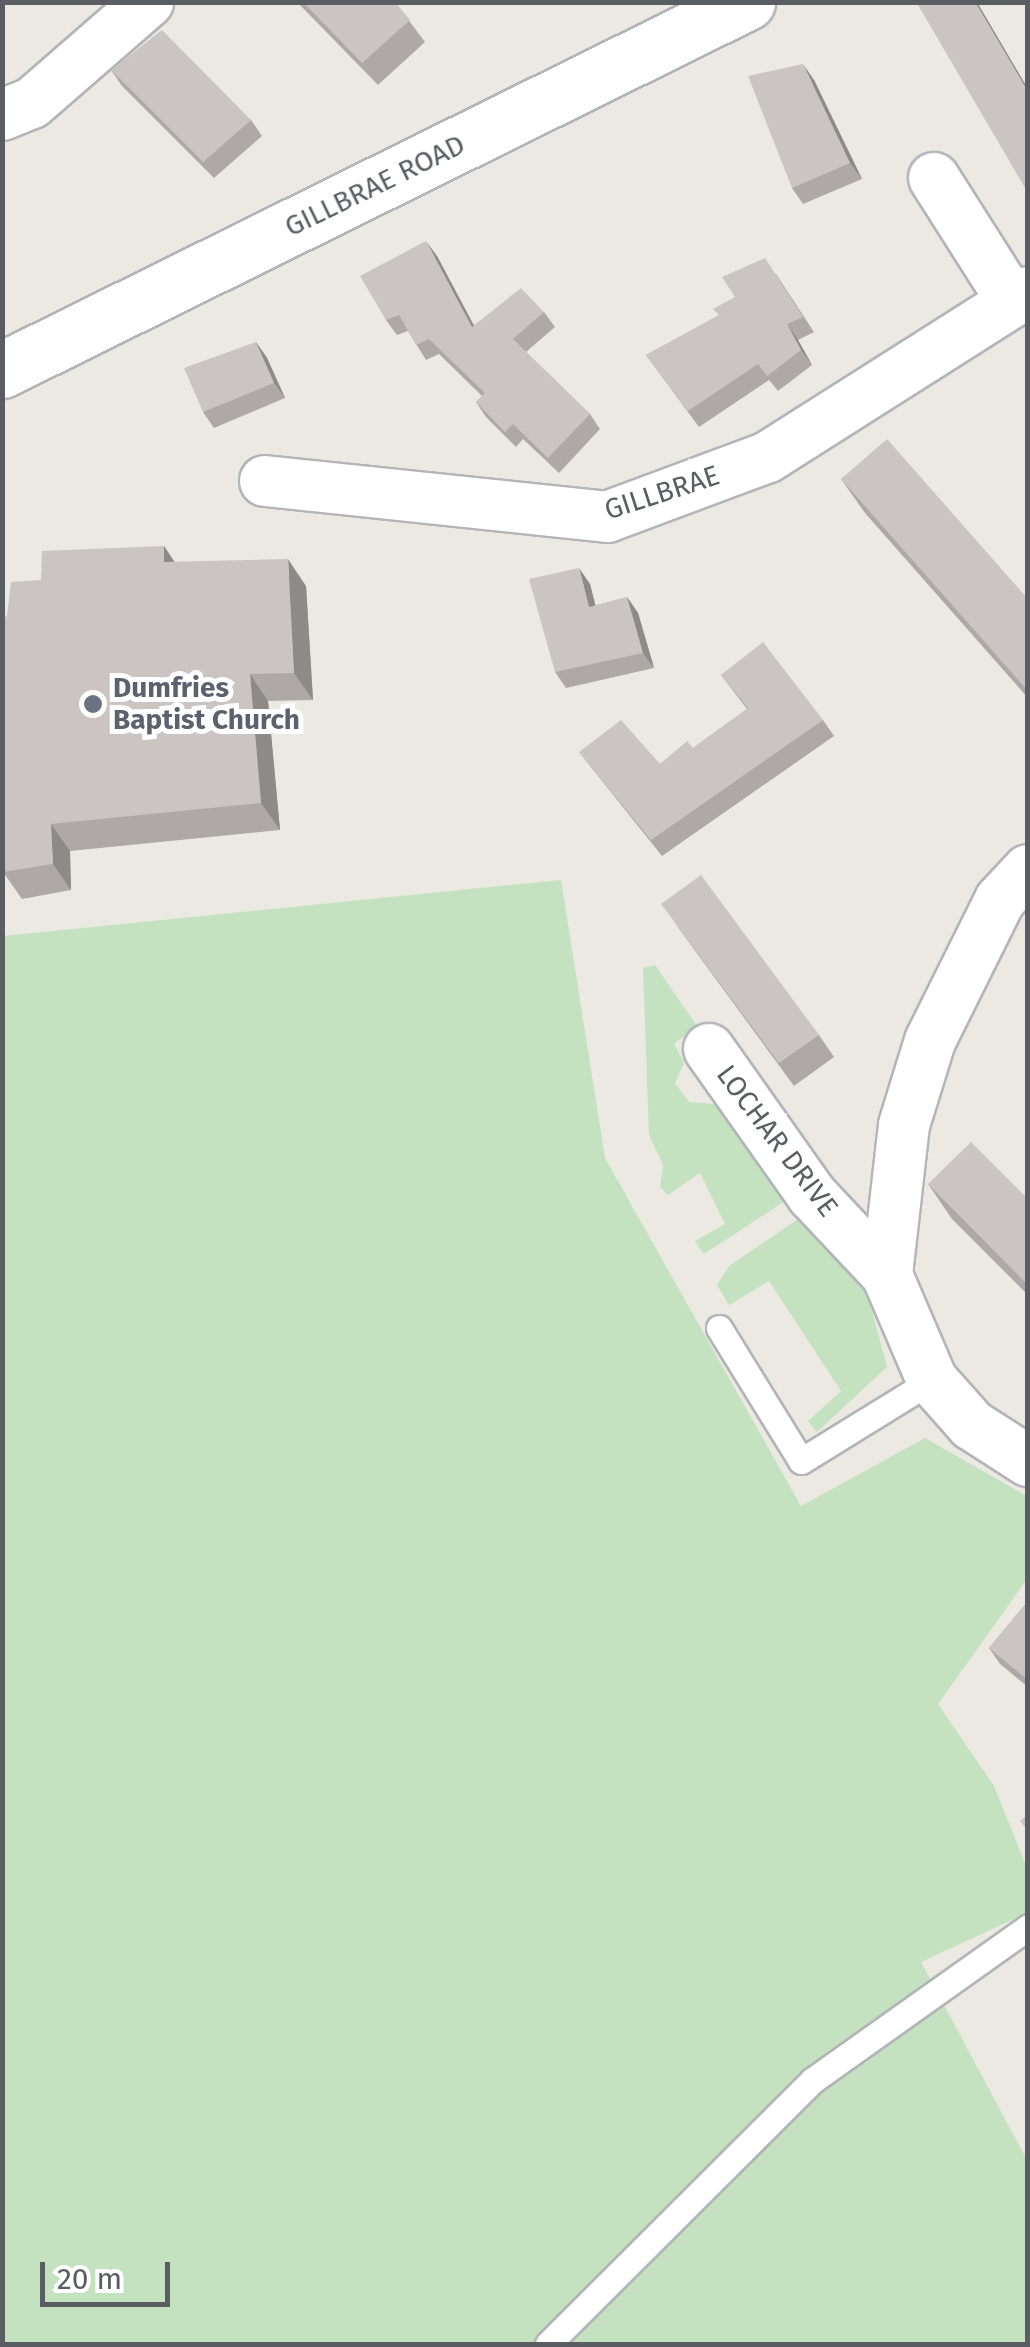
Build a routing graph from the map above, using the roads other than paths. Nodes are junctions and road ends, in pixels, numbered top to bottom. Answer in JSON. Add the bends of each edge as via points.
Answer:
{"nodes":[{"id":1,"x":148,"y":2,"type":"edge"},
{"id":2,"x":747,"y":2,"type":"edge"},
{"id":3,"x":2,"y":115,"type":"edge"},
{"id":4,"x":934,"y":178,"type":"dead end"},
{"id":5,"x":1020,"y":296,"type":"edge"},
{"id":6,"x":2,"y":370,"type":"edge"},
{"id":7,"x":265,"y":481,"type":"dead end"},
{"id":8,"x":1028,"y":870,"type":"edge"},
{"id":9,"x":709,"y":1049,"type":"dead end"},
{"id":10,"x":887,"y":1274,"type":"junction"},
{"id":11,"x":718,"y":1328,"type":"dead end"},
{"id":12,"x":932,"y":1380,"type":"junction"},
{"id":13,"x":1028,"y":1461,"type":"edge"},
{"id":14,"x":1028,"y":1927,"type":"edge"},
{"id":15,"x":548,"y":2344,"type":"edge"}],
"edges":[{"from":1,"to":3,"type":"street","via":[[32,102]]},
{"from":2,"to":6,"type":"street","name":"GILLBRAE ROAD"},
{"from":4,"to":5,"type":"street","name":"GILLBRAE"},
{"from":5,"to":7,"type":"street","name":"GILLBRAE","via":[[768,457],[607,517]]},
{"from":8,"to":10,"type":"street","via":[[1000,900],[930,1041],[904,1124]]},
{"from":9,"to":10,"type":"street","name":"LOCHAR DRIVE","via":[[812,1195]]},
{"from":10,"to":12,"type":"street"},
{"from":11,"to":12,"type":"lane","via":[[801,1461]]},
{"from":12,"to":13,"type":"street","via":[[972,1426]]},
{"from":14,"to":15,"type":"lane","via":[[813,2080]]}]}
